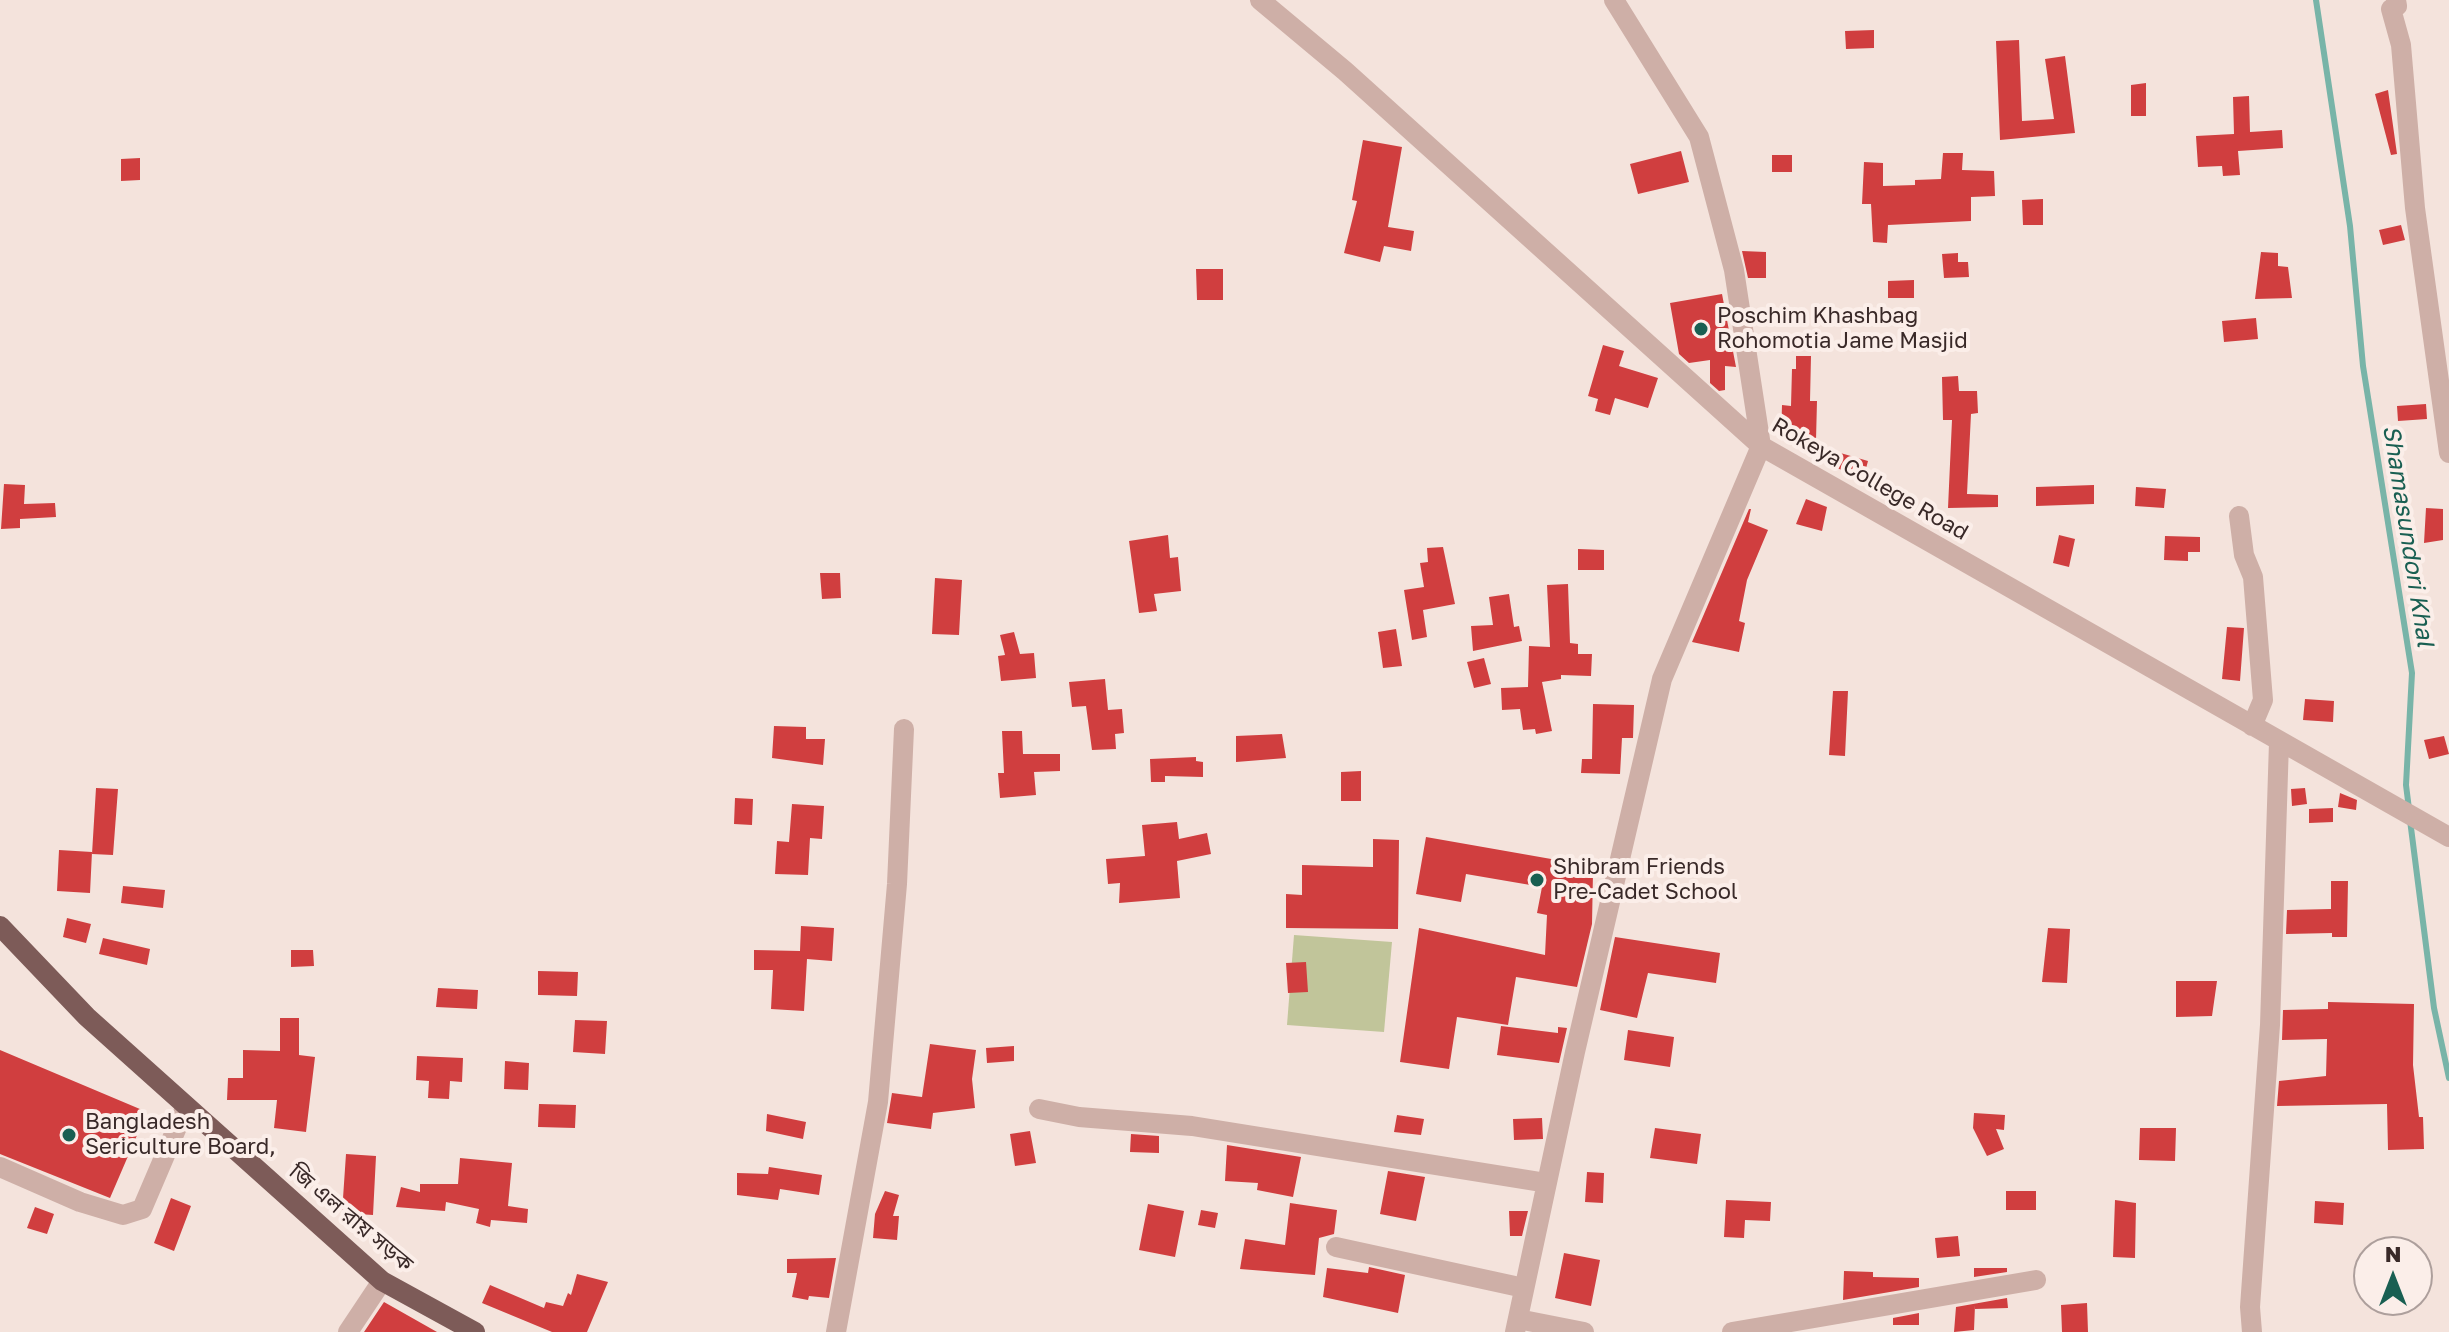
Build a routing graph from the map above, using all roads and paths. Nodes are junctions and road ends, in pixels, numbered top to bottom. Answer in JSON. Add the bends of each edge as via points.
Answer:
{"nodes":[{"id":1,"x":1260,"y":0,"type":"edge"},
{"id":2,"x":1614,"y":0,"type":"edge"},
{"id":3,"x":2396,"y":0,"type":"edge"},
{"id":4,"x":1761,"y":446,"type":"junction"},
{"id":5,"x":2449,"y":453,"type":"edge"},
{"id":6,"x":2239,"y":516,"type":"dead end"},
{"id":7,"x":2252,"y":726,"type":"junction"},
{"id":8,"x":904,"y":729,"type":"dead end"},
{"id":9,"x":2279,"y":742,"type":"junction"},
{"id":10,"x":2449,"y":837,"type":"edge"},
{"id":11,"x":0,"y":926,"type":"edge"},
{"id":12,"x":186,"y":1106,"type":"junction"},
{"id":13,"x":1039,"y":1109,"type":"dead end"},
{"id":14,"x":0,"y":1167,"type":"edge"},
{"id":15,"x":1547,"y":1183,"type":"junction"},
{"id":16,"x":1336,"y":1247,"type":"dead end"},
{"id":17,"x":2036,"y":1280,"type":"dead end"},
{"id":18,"x":382,"y":1281,"type":"junction"},
{"id":19,"x":1524,"y":1288,"type":"junction"},
{"id":20,"x":1516,"y":1325,"type":"edge"},
{"id":21,"x":348,"y":1332,"type":"edge"},
{"id":22,"x":475,"y":1332,"type":"edge"},
{"id":23,"x":836,"y":1332,"type":"edge"},
{"id":24,"x":1584,"y":1332,"type":"edge"},
{"id":25,"x":1732,"y":1332,"type":"edge"},
{"id":26,"x":2252,"y":1332,"type":"edge"}],
"edges":[{"from":1,"to":4,"type":"street","name":"Rokeya College Road"},
{"from":2,"to":4,"type":"street","via":[[1699,137],[1734,270]]},
{"from":3,"to":5,"type":"street","via":[[2391,9],[2401,45],[2415,208]]},
{"from":4,"to":7,"type":"street","name":"Rokeya College Road"},
{"from":4,"to":15,"type":"street","via":[[1662,679]]},
{"from":6,"to":7,"type":"street","via":[[2253,577],[2263,700]]},
{"from":7,"to":9,"type":"street","name":"Rokeya College Road"},
{"from":8,"to":23,"type":"street","via":[[878,1102]]},
{"from":9,"to":10,"type":"street","name":"Rokeya College Road"},
{"from":9,"to":26,"type":"street"},
{"from":11,"to":12,"type":"main road","name":"জি এল রায় সড়ক","via":[[87,1017]]},
{"from":12,"to":14,"type":"street","via":[[142,1209],[133,1212],[123,1215],[80,1202]]},
{"from":12,"to":18,"type":"main road","name":"জি এল রায় সড়ক"},
{"from":13,"to":15,"type":"street","via":[[1192,1126]]},
{"from":15,"to":19,"type":"street"},
{"from":16,"to":19,"type":"street"},
{"from":17,"to":25,"type":"street"},
{"from":18,"to":21,"type":"street"},
{"from":18,"to":22,"type":"main road","name":"জি এল রায় সড়ক"},
{"from":19,"to":20,"type":"street"},
{"from":20,"to":24,"type":"street"}]}
